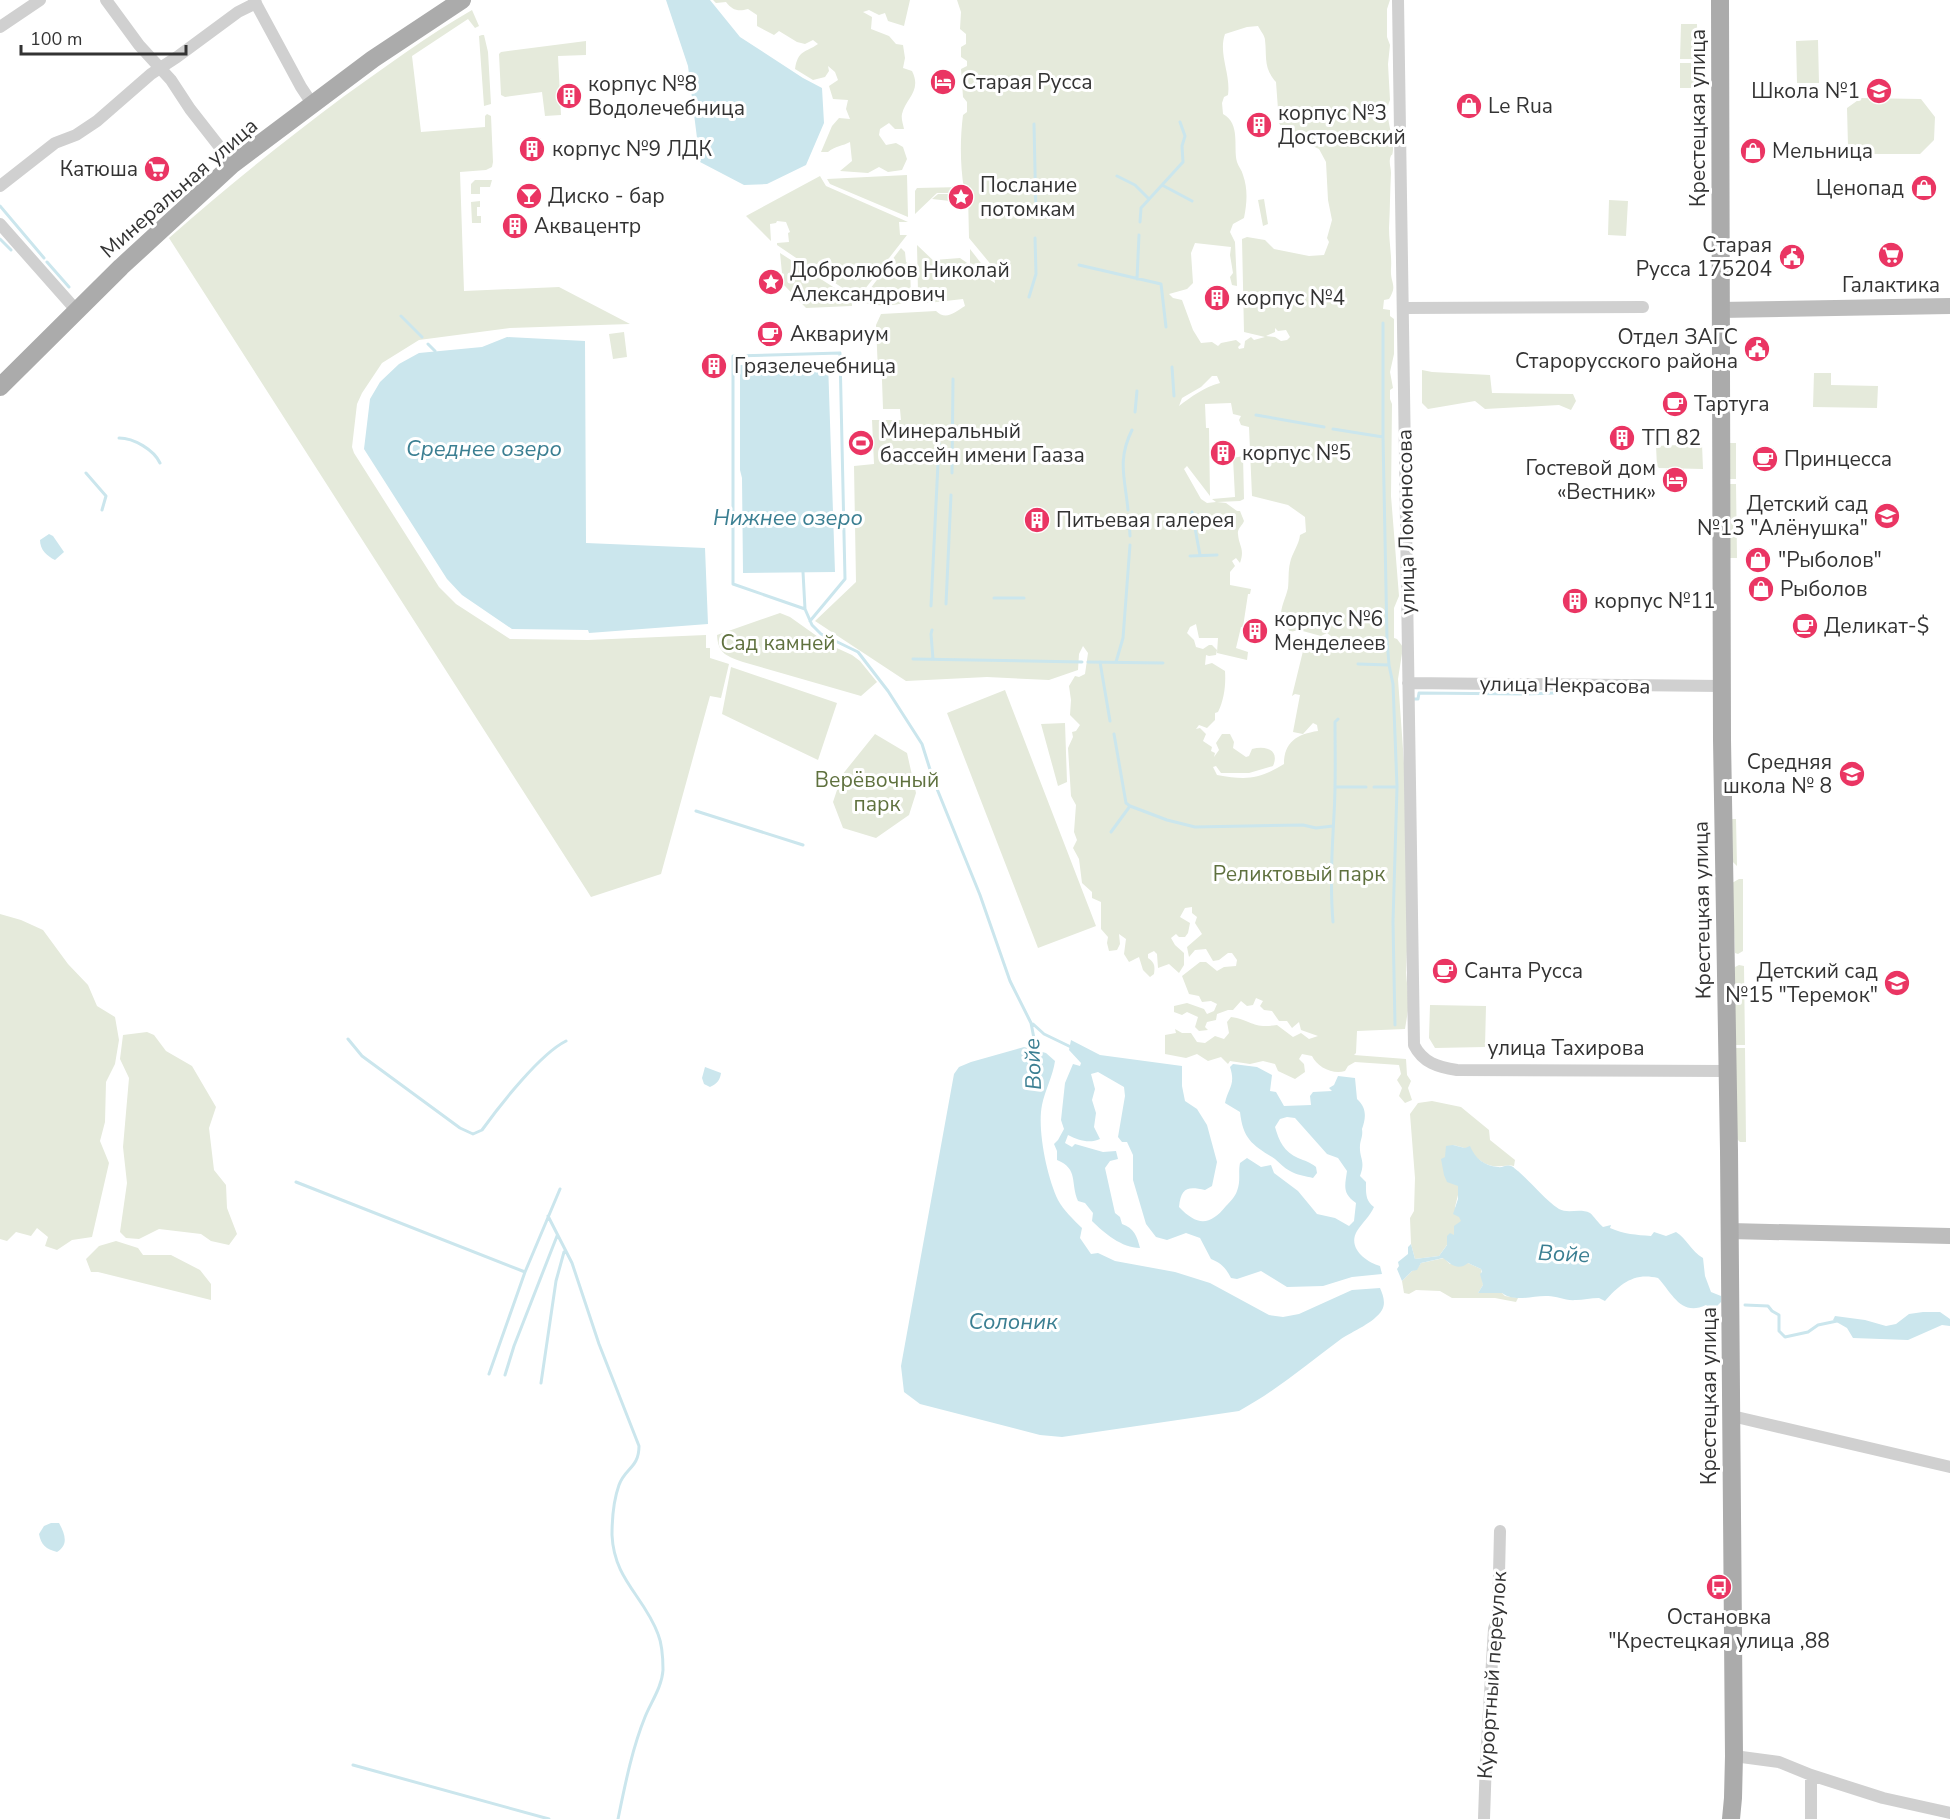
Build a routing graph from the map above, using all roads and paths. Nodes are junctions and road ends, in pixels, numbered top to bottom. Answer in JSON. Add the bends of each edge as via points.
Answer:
{"nodes":[{"id":1,"x":40,"y":0,"type":"edge"},
{"id":2,"x":106,"y":0,"type":"edge"},
{"id":3,"x":462,"y":0,"type":"edge"},
{"id":4,"x":1398,"y":0,"type":"edge"},
{"id":5,"x":1720,"y":0,"type":"edge"},
{"id":6,"x":255,"y":1,"type":"edge"},
{"id":7,"x":0,"y":27,"type":"edge"},
{"id":8,"x":161,"y":68,"type":"junction"},
{"id":9,"x":313,"y":105,"type":"junction"},
{"id":10,"x":233,"y":164,"type":"junction"},
{"id":11,"x":0,"y":186,"type":"edge"},
{"id":12,"x":0,"y":224,"type":"edge"},
{"id":13,"x":1950,"y":306,"type":"edge"},
{"id":14,"x":1643,"y":307,"type":"dead end"},
{"id":15,"x":1403,"y":309,"type":"junction"},
{"id":16,"x":1720,"y":310,"type":"junction"},
{"id":17,"x":77,"y":311,"type":"junction"},
{"id":18,"x":0,"y":387,"type":"edge"},
{"id":19,"x":1408,"y":683,"type":"junction"},
{"id":20,"x":1722,"y":686,"type":"junction"},
{"id":21,"x":1414,"y":1045,"type":"joint"},
{"id":22,"x":1727,"y":1071,"type":"junction"},
{"id":23,"x":1730,"y":1232,"type":"junction"},
{"id":24,"x":1950,"y":1236,"type":"edge"},
{"id":25,"x":1732,"y":1416,"type":"junction"},
{"id":26,"x":1950,"y":1467,"type":"edge"},
{"id":27,"x":1500,"y":1531,"type":"dead end"},
{"id":28,"x":1734,"y":1756,"type":"junction"},
{"id":29,"x":1811,"y":1775,"type":"junction"},
{"id":30,"x":1950,"y":1813,"type":"edge"},
{"id":31,"x":1484,"y":1819,"type":"edge"},
{"id":32,"x":1731,"y":1819,"type":"edge"},
{"id":33,"x":1811,"y":1819,"type":"edge"}],
"edges":[{"from":1,"to":7,"type":"street"},
{"from":2,"to":8,"type":"street"},
{"from":3,"to":9,"type":"main road","name":"Минеральная улица","via":[[373,59]]},
{"from":4,"to":15,"type":"street","name":"улица Ломоносова"},
{"from":5,"to":16,"type":"main road","name":"Крестецкая улица"},
{"from":6,"to":8,"type":"street"},
{"from":6,"to":9,"type":"street"},
{"from":8,"to":10,"type":"street"},
{"from":8,"to":11,"type":"street","via":[[97,121],[55,143]]},
{"from":9,"to":10,"type":"main road","name":"Минеральная улица"},
{"from":10,"to":17,"type":"main road","name":"Минеральная улица"},
{"from":12,"to":17,"type":"street"},
{"from":13,"to":16,"type":"street"},
{"from":14,"to":15,"type":"street"},
{"from":15,"to":19,"type":"street","name":"улица Ломоносова"},
{"from":16,"to":20,"type":"main road","name":"Крестецкая улица"},
{"from":17,"to":18,"type":"main road","name":"Минеральная улица"},
{"from":19,"to":20,"type":"street","name":"улица Некрасова"},
{"from":19,"to":21,"type":"street","name":"улица Ломоносова"},
{"from":20,"to":22,"type":"main road","name":"Крестецкая улица"},
{"from":21,"to":22,"type":"street","name":"улица Тахирова","via":[[1418,1054],[1437,1067],[1457,1070]]},
{"from":22,"to":23,"type":"main road","name":"Крестецкая улица"},
{"from":23,"to":24,"type":"street"},
{"from":23,"to":25,"type":"main road","name":"Крестецкая улица"},
{"from":25,"to":26,"type":"street"},
{"from":25,"to":28,"type":"main road","name":"Крестецкая улица"},
{"from":27,"to":31,"type":"street","name":"Курортный переулок"},
{"from":28,"to":29,"type":"street","via":[[1779,1762]]},
{"from":28,"to":32,"type":"main road","name":"Крестецкая улица"},
{"from":29,"to":30,"type":"street"},
{"from":29,"to":33,"type":"street"}]}
